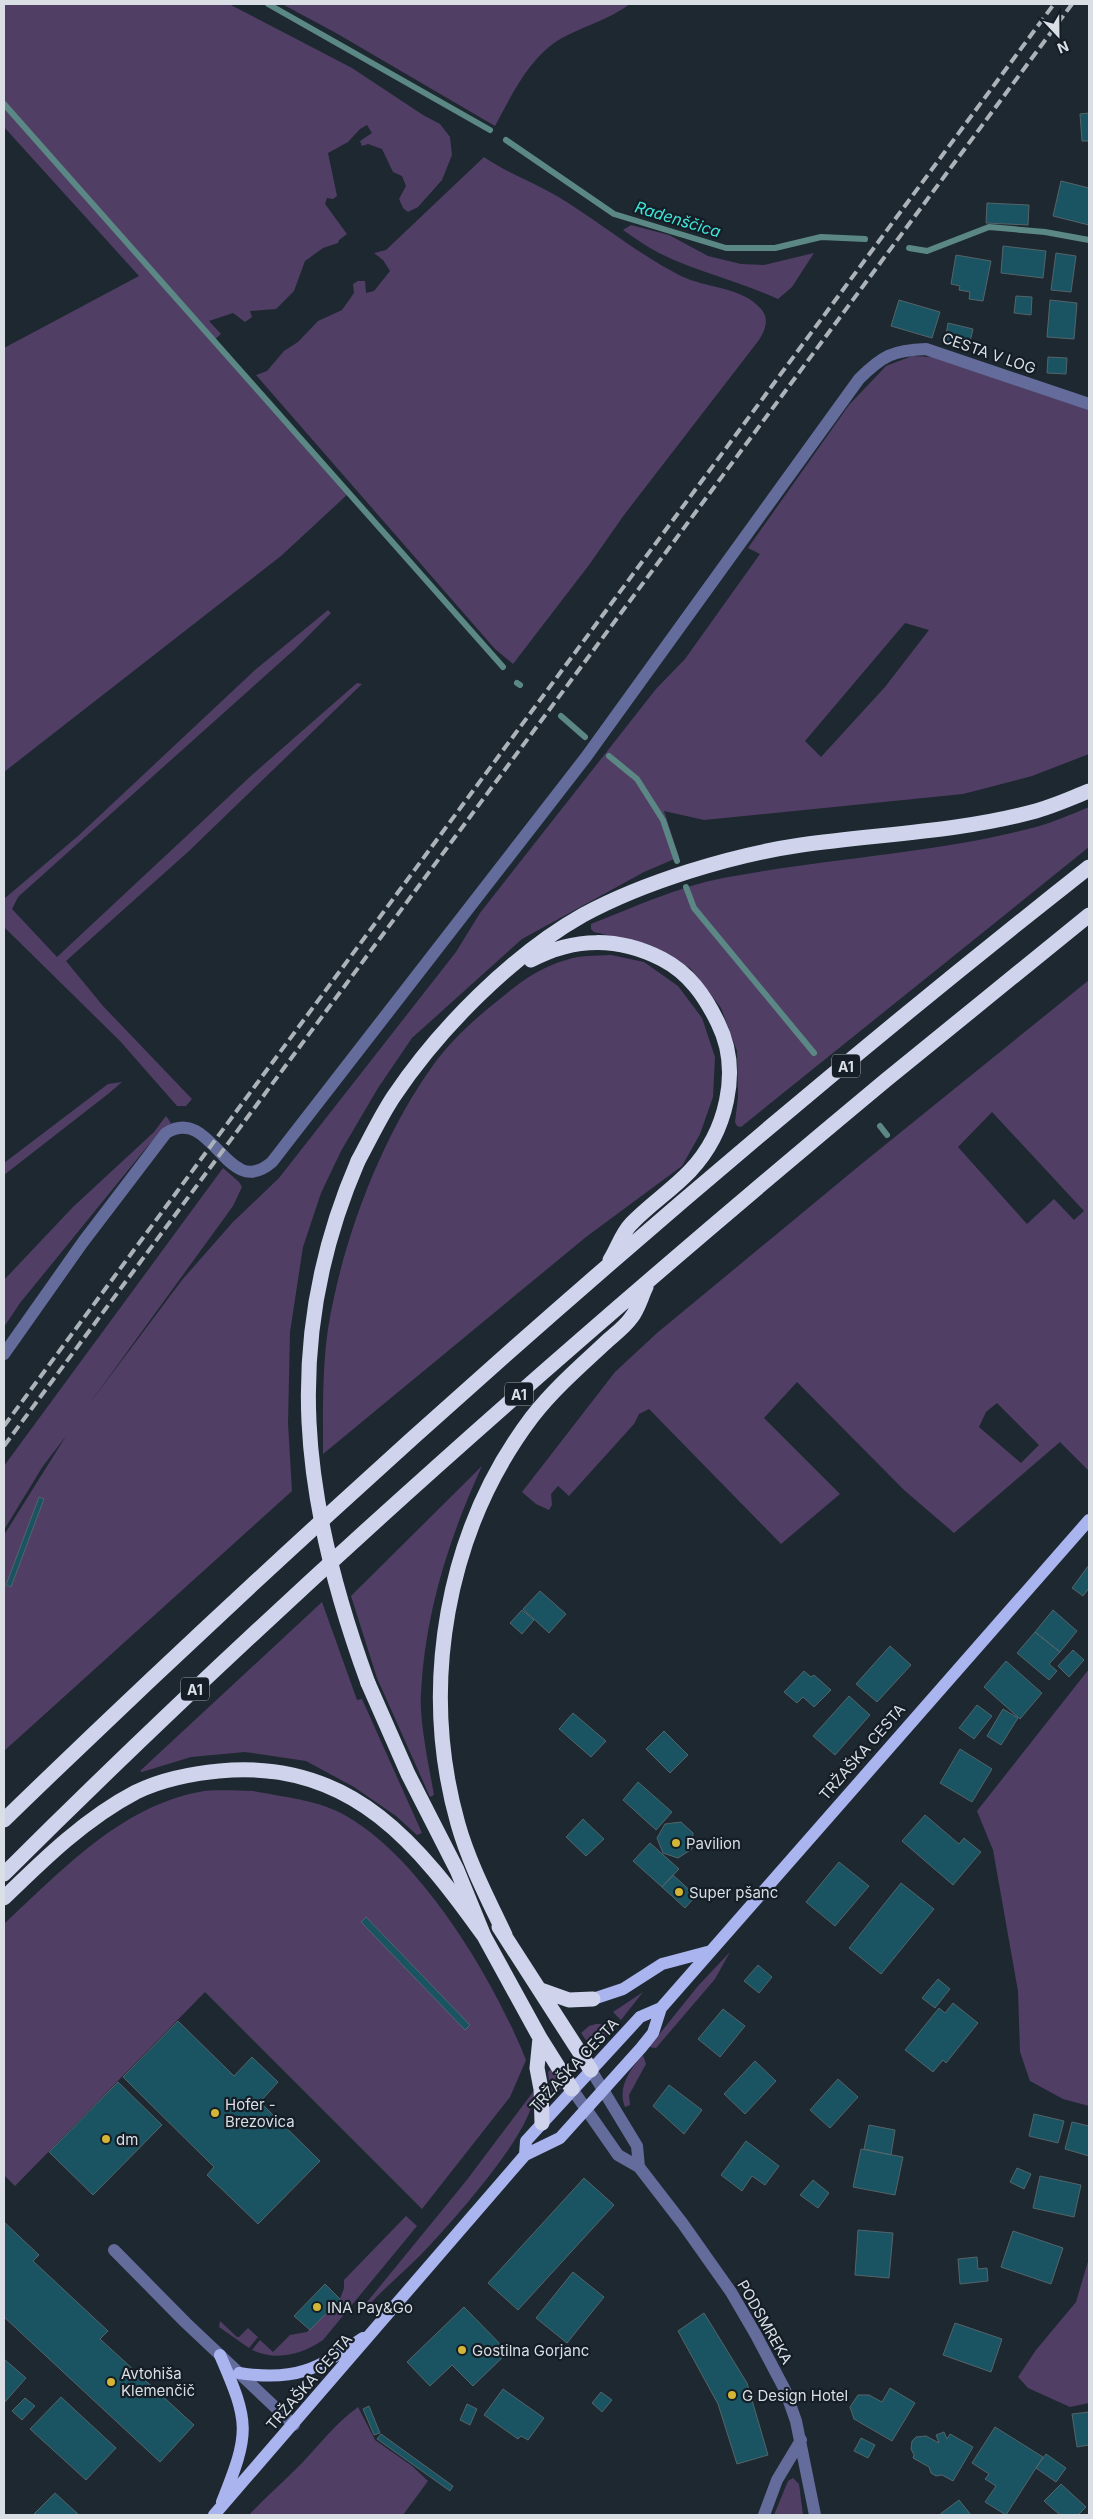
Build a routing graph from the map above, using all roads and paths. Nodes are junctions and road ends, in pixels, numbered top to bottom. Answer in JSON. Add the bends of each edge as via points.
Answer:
{"nodes":[{"id":1,"x":1089,"y":404,"type":"edge"},
{"id":2,"x":1089,"y":791,"type":"edge"},
{"id":3,"x":1089,"y":867,"type":"edge"},
{"id":4,"x":1089,"y":915,"type":"edge"},
{"id":5,"x":501,"y":975,"type":"junction"},
{"id":6,"x":606,"y":1269,"type":"junction"},
{"id":7,"x":649,"y":1280,"type":"junction"},
{"id":8,"x":4,"y":1354,"type":"edge"},
{"id":9,"x":1089,"y":1520,"type":"edge"},
{"id":10,"x":4,"y":1820,"type":"edge"},
{"id":11,"x":457,"y":1870,"type":"junction"},
{"id":12,"x":4,"y":1874,"type":"edge"},
{"id":13,"x":4,"y":1898,"type":"edge"},
{"id":14,"x":505,"y":1935,"type":"junction"},
{"id":15,"x":484,"y":1936,"type":"junction"},
{"id":16,"x":711,"y":1951,"type":"junction"},
{"id":17,"x":541,"y":1990,"type":"junction"},
{"id":18,"x":593,"y":1998,"type":"joint"},
{"id":19,"x":661,"y":2008,"type":"junction"},
{"id":20,"x":540,"y":2038,"type":"junction"},
{"id":21,"x":591,"y":2070,"type":"junction"},
{"id":22,"x":572,"y":2089,"type":"junction"},
{"id":23,"x":603,"y":2089,"type":"junction"},
{"id":24,"x":585,"y":2109,"type":"junction"},
{"id":25,"x":542,"y":2123,"type":"junction"},
{"id":26,"x":525,"y":2155,"type":"junction"},
{"id":27,"x":639,"y":2167,"type":"junction"},
{"id":28,"x":114,"y":2250,"type":"dead end"},
{"id":29,"x":377,"y":2329,"type":"junction"},
{"id":30,"x":220,"y":2356,"type":"junction"},
{"id":31,"x":239,"y":2373,"type":"junction"},
{"id":32,"x":294,"y":2425,"type":"junction"},
{"id":33,"x":801,"y":2440,"type":"junction"},
{"id":34,"x":216,"y":2513,"type":"edge"},
{"id":35,"x":764,"y":2515,"type":"edge"},
{"id":36,"x":815,"y":2515,"type":"edge"}],
"edges":[{"from":1,"to":8,"type":"street","name":"CESTA V LOG","via":[[926,349],[907,349],[878,361],[859,379],[586,757],[272,1162],[254,1173],[244,1171],[191,1128],[184,1126],[166,1133]]},
{"from":2,"to":5,"type":"highway","via":[[1033,812],[966,825],[799,846],[685,873],[584,915]]},
{"from":3,"to":6,"type":"highway","number":"A1","via":[[858,1055]]},
{"from":4,"to":7,"type":"highway","number":"A1"},
{"from":5,"to":6,"type":"highway","via":[[565,945],[602,942],[628,945],[648,952],[684,974],[700,991],[721,1030],[728,1054],[728,1089],[723,1116],[714,1136],[690,1171],[630,1225]]},
{"from":5,"to":11,"type":"highway","bridge":true,"via":[[428,1049],[393,1098],[358,1161],[336,1216],[317,1286],[310,1331],[307,1408],[313,1478],[341,1604],[368,1683],[408,1774]]},
{"from":6,"to":10,"type":"highway","number":"A1","via":[[258,1578]]},
{"from":7,"to":12,"type":"highway","number":"A1","via":[[288,1603]]},
{"from":7,"to":14,"type":"highway","via":[[632,1318],[557,1388],[511,1447],[476,1516],[453,1588],[442,1648],[440,1696],[444,1754],[451,1794],[467,1849]]},
{"from":9,"to":16,"type":"main road","name":"TRŽAŠKA CESTA"},
{"from":11,"to":14,"type":"highway"},
{"from":11,"to":15,"type":"highway"},
{"from":13,"to":15,"type":"highway","via":[[78,1829],[138,1791],[192,1774],[256,1770],[280,1772],[333,1788],[373,1810],[416,1848]]},
{"from":14,"to":17,"type":"highway"},
{"from":15,"to":20,"type":"highway"},
{"from":16,"to":18,"type":"main road","via":[[662,1964],[623,1990]]},
{"from":16,"to":19,"type":"main road","name":"TRŽAŠKA CESTA"},
{"from":17,"to":18,"type":"highway","via":[[569,2000]]},
{"from":17,"to":21,"type":"highway"},
{"from":19,"to":21,"type":"main road","name":"TRŽAŠKA CESTA","via":[[640,2017]]},
{"from":19,"to":23,"type":"main road","name":"TRŽAŠKA CESTA","via":[[652,2033]]},
{"from":20,"to":22,"type":"highway"},
{"from":20,"to":25,"type":"highway","via":[[537,2068],[542,2089]]},
{"from":21,"to":22,"type":"main road","name":"TRŽAŠKA CESTA"},
{"from":21,"to":23,"type":"street","name":"PODSMREKA"},
{"from":22,"to":24,"type":"street","name":"PODSMREKA"},
{"from":22,"to":25,"type":"main road","name":"TRŽAŠKA CESTA"},
{"from":23,"to":24,"type":"main road","name":"TRŽAŠKA CESTA"},
{"from":23,"to":27,"type":"street","name":"PODSMREKA","via":[[637,2146]]},
{"from":24,"to":26,"type":"main road","name":"TRŽAŠKA CESTA","via":[[560,2138]]},
{"from":24,"to":27,"type":"street","name":"PODSMREKA","via":[[618,2154]]},
{"from":25,"to":26,"type":"main road","name":"TRŽAŠKA CESTA","via":[[526,2141]]},
{"from":26,"to":29,"type":"main road","name":"TRŽAŠKA CESTA"},
{"from":27,"to":33,"type":"street","name":"PODSMREKA","via":[[703,2252],[756,2335],[785,2390]]},
{"from":28,"to":30,"type":"street"},
{"from":29,"to":31,"type":"main road","via":[[308,2371],[278,2377]]},
{"from":29,"to":32,"type":"main road","name":"TRŽAŠKA CESTA"},
{"from":30,"to":31,"type":"street"},
{"from":30,"to":34,"type":"main road","via":[[239,2402],[244,2428],[241,2451]]},
{"from":31,"to":32,"type":"street"},
{"from":32,"to":34,"type":"main road","name":"TRŽAŠKA CESTA"},
{"from":33,"to":35,"type":"street","via":[[777,2480]]},
{"from":33,"to":36,"type":"street","name":"PODSMREKA"}]}
